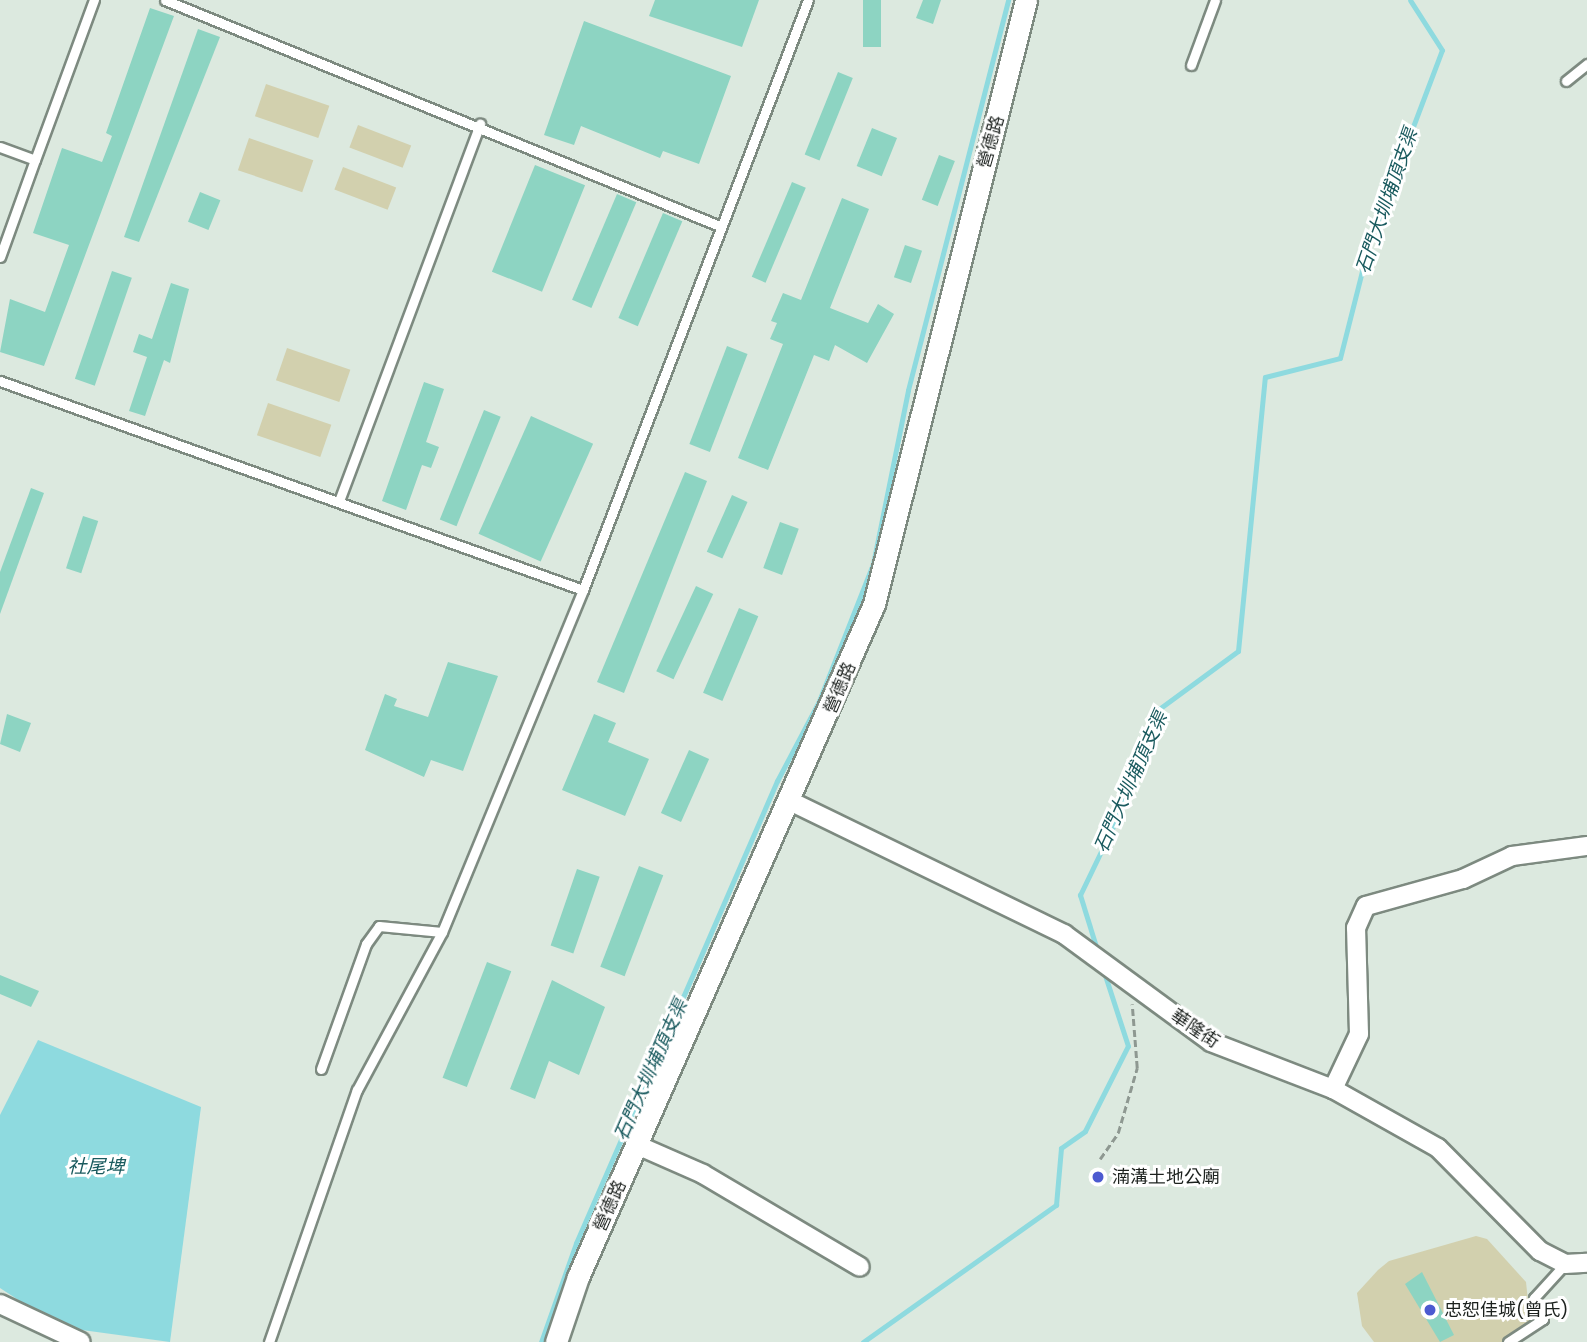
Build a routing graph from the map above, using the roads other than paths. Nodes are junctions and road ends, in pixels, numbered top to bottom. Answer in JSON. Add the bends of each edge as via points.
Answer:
{"nodes":[{"id":1,"x":94,"y":0,"type":"edge"},
{"id":2,"x":165,"y":0,"type":"edge"},
{"id":3,"x":808,"y":0,"type":"edge"},
{"id":4,"x":1026,"y":0,"type":"edge"},
{"id":5,"x":1215,"y":0,"type":"edge"},
{"id":6,"x":1587,"y":64,"type":"edge"},
{"id":7,"x":1191,"y":65,"type":"dead end"},
{"id":8,"x":1566,"y":81,"type":"dead end"},
{"id":9,"x":480,"y":124,"type":"junction"},
{"id":10,"x":0,"y":147,"type":"edge"},
{"id":11,"x":35,"y":160,"type":"junction"},
{"id":12,"x":722,"y":227,"type":"junction"},
{"id":13,"x":0,"y":257,"type":"edge"},
{"id":14,"x":0,"y":381,"type":"edge"},
{"id":15,"x":339,"y":501,"type":"junction"},
{"id":16,"x":583,"y":590,"type":"junction"},
{"id":17,"x":790,"y":801,"type":"junction"},
{"id":18,"x":1587,"y":846,"type":"edge"},
{"id":19,"x":442,"y":932,"type":"junction"},
{"id":20,"x":321,"y":1069,"type":"dead end"},
{"id":21,"x":1333,"y":1089,"type":"junction"},
{"id":22,"x":637,"y":1145,"type":"junction"},
{"id":23,"x":1587,"y":1263,"type":"edge"},
{"id":24,"x":1565,"y":1264,"type":"junction"},
{"id":25,"x":860,"y":1267,"type":"dead end"},
{"id":26,"x":0,"y":1304,"type":"edge"},
{"id":27,"x":81,"y":1342,"type":"edge"},
{"id":28,"x":269,"y":1342,"type":"edge"},
{"id":29,"x":556,"y":1342,"type":"edge"},
{"id":30,"x":1508,"y":1342,"type":"edge"}],
"edges":[{"from":1,"to":11,"type":"lane"},
{"from":2,"to":9,"type":"lane"},
{"from":3,"to":12,"type":"lane"},
{"from":4,"to":17,"type":"street","name":"營德路","via":[[874,604]]},
{"from":5,"to":7,"type":"lane"},
{"from":6,"to":8,"type":"lane"},
{"from":9,"to":12,"type":"lane"},
{"from":9,"to":15,"type":"lane"},
{"from":10,"to":11,"type":"lane"},
{"from":11,"to":13,"type":"lane"},
{"from":12,"to":16,"type":"lane"},
{"from":14,"to":15,"type":"lane"},
{"from":15,"to":16,"type":"lane"},
{"from":16,"to":19,"type":"lane"},
{"from":17,"to":21,"type":"street","name":"華隆街","via":[[1064,933],[1211,1042]]},
{"from":17,"to":22,"type":"street","name":"營德路"},
{"from":18,"to":21,"type":"street","via":[[1512,856],[1463,879],[1366,906],[1356,928],[1359,1034]]},
{"from":19,"to":20,"type":"lane","via":[[379,926],[366,944]]},
{"from":19,"to":28,"type":"lane","via":[[357,1090]]},
{"from":21,"to":24,"type":"street","name":"華隆街","via":[[1438,1148],[1540,1251]]},
{"from":22,"to":25,"type":"street","via":[[703,1174]]},
{"from":22,"to":29,"type":"street","name":"營德路"},
{"from":23,"to":24,"type":"street"},
{"from":24,"to":30,"type":"lane","via":[[1534,1298],[1543,1319]]},
{"from":26,"to":27,"type":"street"}]}
